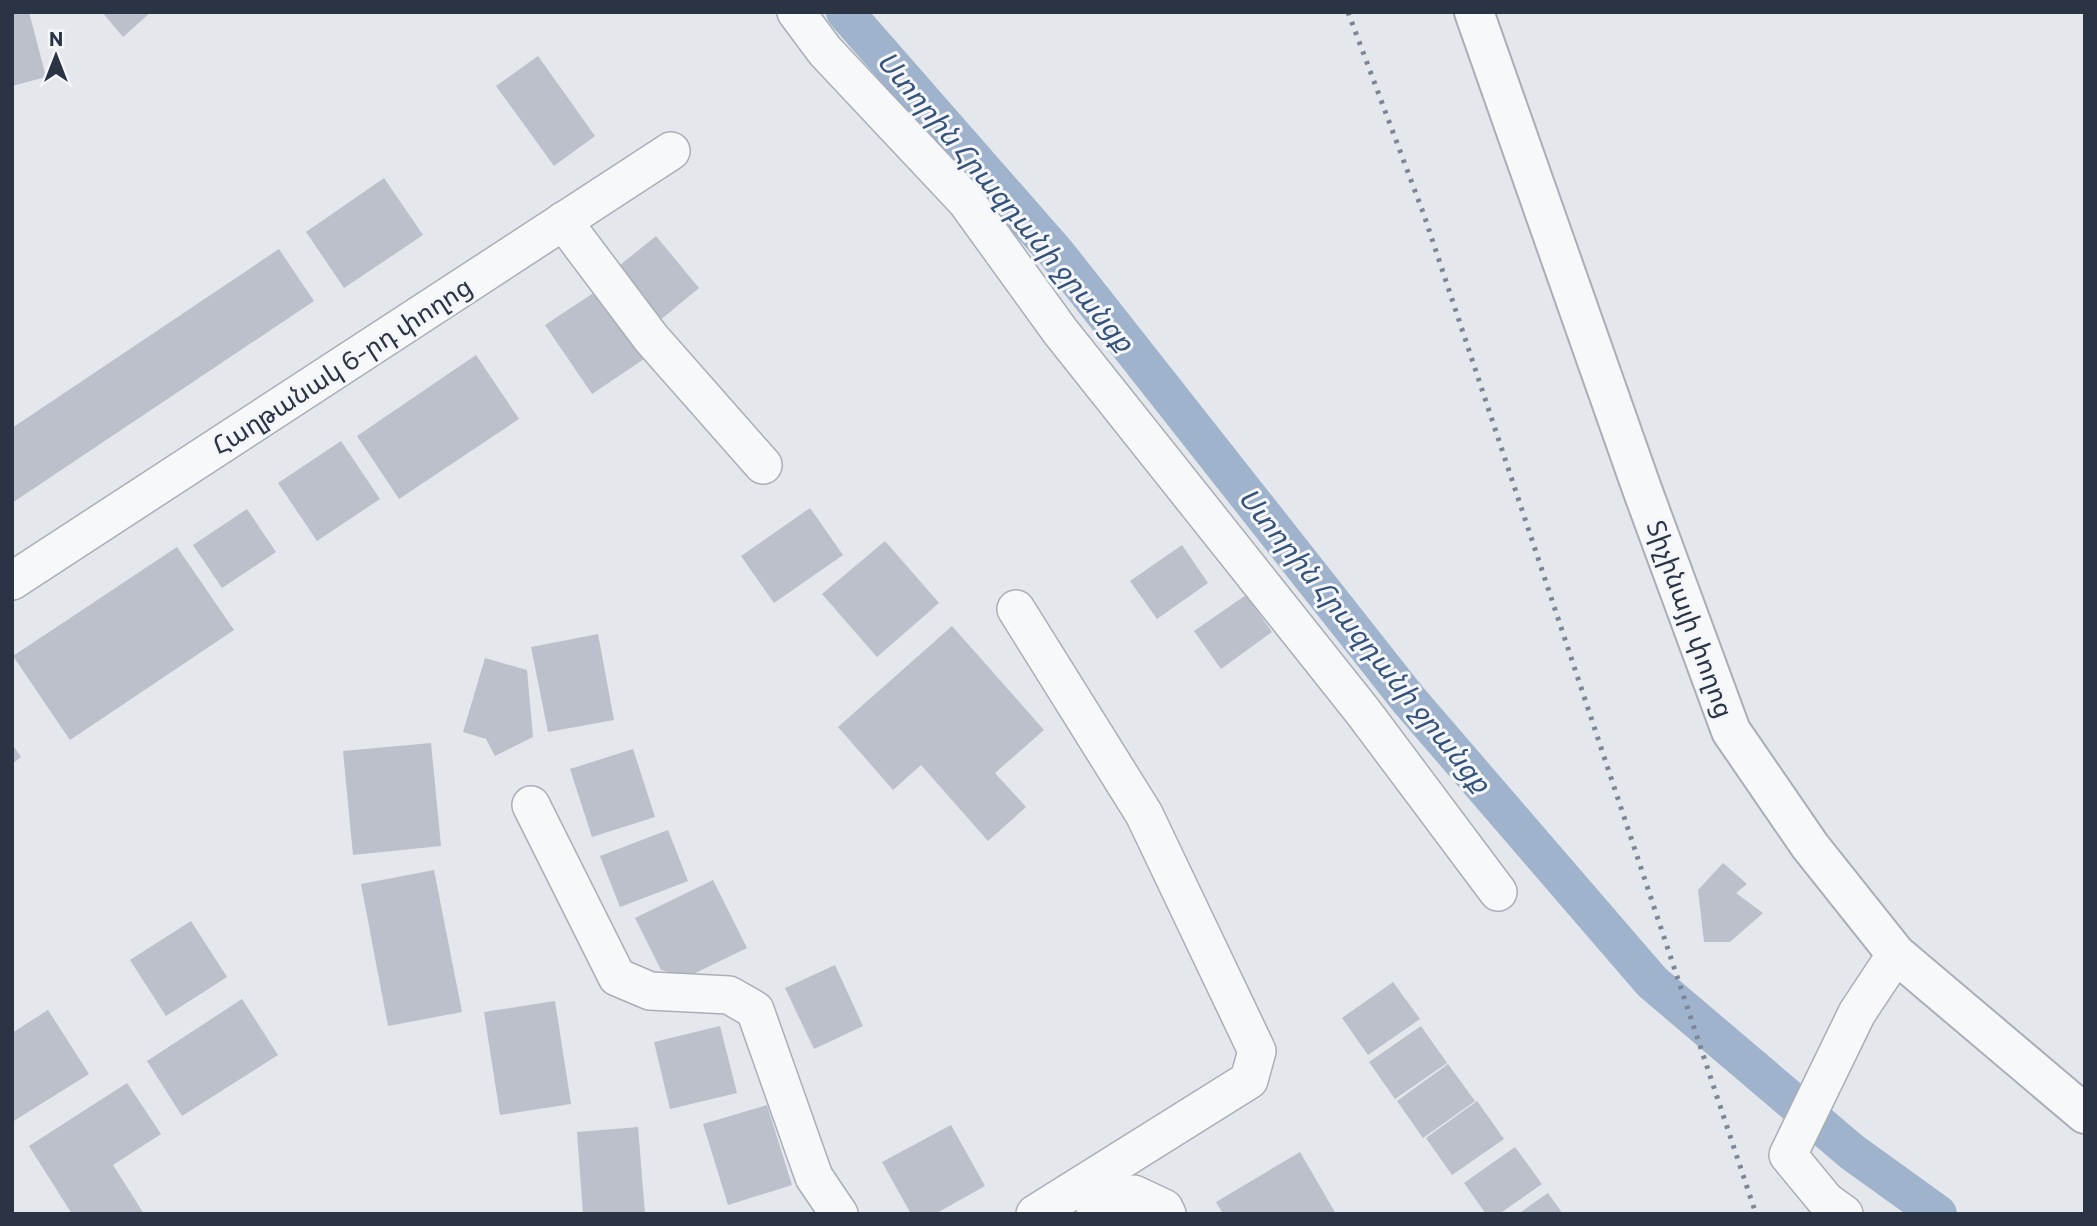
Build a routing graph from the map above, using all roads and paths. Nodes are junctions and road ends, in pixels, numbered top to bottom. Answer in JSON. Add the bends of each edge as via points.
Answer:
{"nodes":[{"id":1,"x":796,"y":12,"type":"edge"},
{"id":2,"x":1474,"y":12,"type":"edge"},
{"id":3,"x":671,"y":150,"type":"dead end"},
{"id":4,"x":564,"y":221,"type":"junction"},
{"id":5,"x":762,"y":465,"type":"dead end"},
{"id":6,"x":12,"y":581,"type":"edge"},
{"id":7,"x":1016,"y":609,"type":"dead end"},
{"id":8,"x":531,"y":805,"type":"dead end"},
{"id":9,"x":1498,"y":891,"type":"dead end"},
{"id":10,"x":1896,"y":954,"type":"junction"},
{"id":11,"x":2085,"y":1114,"type":"edge"},
{"id":12,"x":839,"y":1214,"type":"edge"},
{"id":13,"x":1035,"y":1214,"type":"edge"},
{"id":14,"x":1095,"y":1214,"type":"edge"},
{"id":15,"x":1167,"y":1214,"type":"edge"},
{"id":16,"x":1844,"y":1214,"type":"edge"}],
"edges":[{"from":1,"to":9,"type":"street","via":[[825,51],[966,201],[1060,331],[1364,713]]},
{"from":2,"to":10,"type":"street","name":"Տիչինայի փողոց","via":[[1731,731],[1810,846]]},
{"from":3,"to":4,"type":"street","name":"Հաղթանակ 6-րդ փողոց"},
{"from":4,"to":5,"type":"street","via":[[651,338]]},
{"from":4,"to":6,"type":"street","name":"Հաղթանակ 6-րդ փողոց"},
{"from":7,"to":13,"type":"street","via":[[1144,814],[1257,1051],[1249,1080]]},
{"from":8,"to":12,"type":"street","via":[[617,977],[650,991],[729,995],[755,1010],[814,1177]]},
{"from":10,"to":11,"type":"street","name":"Տիչինայի փողոց"},
{"from":10,"to":16,"type":"street","via":[[1857,1013],[1788,1155],[1826,1201]]},
{"from":14,"to":15,"type":"street","via":[[1134,1194],[1164,1208]]}]}
